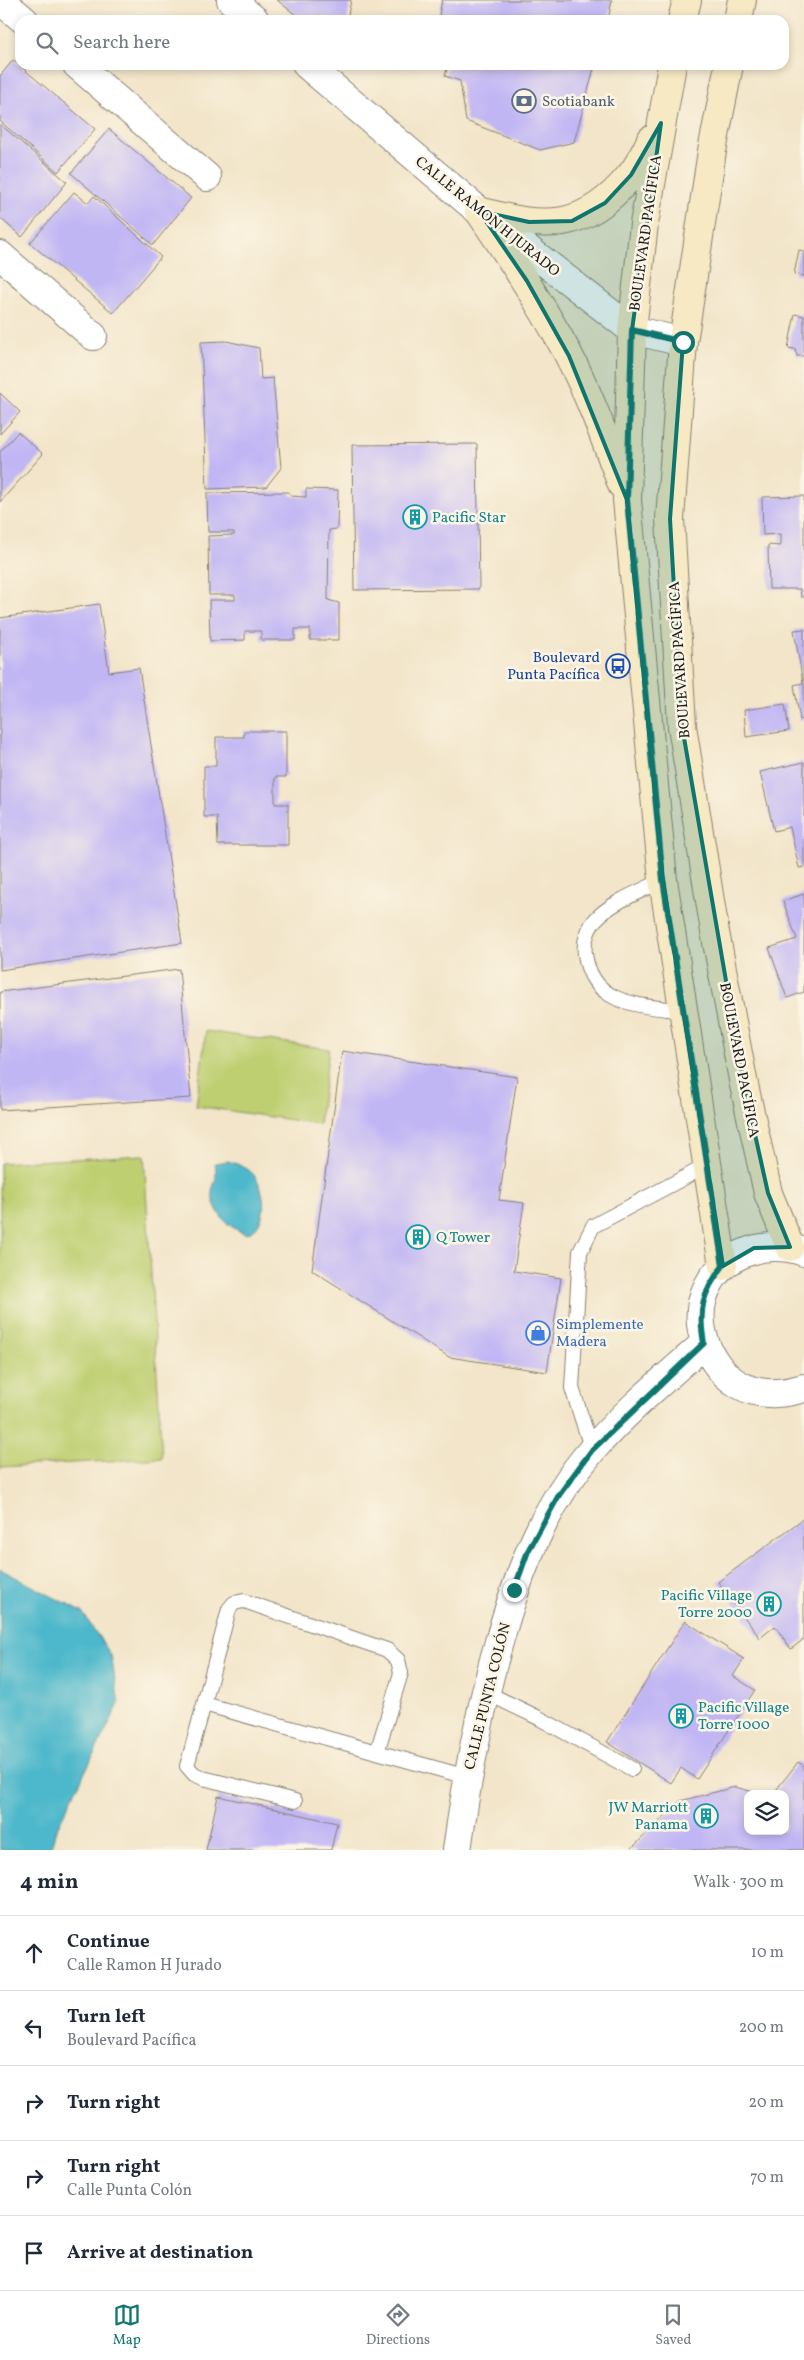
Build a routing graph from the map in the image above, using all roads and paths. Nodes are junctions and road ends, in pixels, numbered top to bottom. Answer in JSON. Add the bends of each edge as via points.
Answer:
{"nodes":[{"id":1,"x":0,"y":0,"type":"edge"},
{"id":2,"x":232,"y":0,"type":"edge"},
{"id":3,"x":687,"y":0,"type":"edge"},
{"id":4,"x":742,"y":0,"type":"edge"},
{"id":5,"x":18,"y":15,"type":"edge"},
{"id":6,"x":249,"y":15,"type":"edge"},
{"id":7,"x":683,"y":15,"type":"edge"},
{"id":8,"x":739,"y":15,"type":"edge"},
{"id":9,"x":83,"y":70,"type":"edge"},
{"id":10,"x":313,"y":70,"type":"edge"},
{"id":11,"x":671,"y":70,"type":"edge"},
{"id":12,"x":728,"y":70,"type":"edge"},
{"id":13,"x":661,"y":123,"type":"junction"},
{"id":14,"x":207,"y":176,"type":"dead end"},
{"id":15,"x":479,"y":211,"type":"junction"},
{"id":16,"x":0,"y":255,"type":"edge"},
{"id":17,"x":632,"y":330,"type":"junction"},
{"id":18,"x":93,"y":336,"type":"dead end"},
{"id":19,"x":683,"y":342,"type":"junction"},
{"id":20,"x":627,"y":500,"type":"junction"},
{"id":21,"x":663,"y":880,"type":"junction"},
{"id":22,"x":684,"y":1011,"type":"junction"},
{"id":23,"x":708,"y":1166,"type":"junction"},
{"id":24,"x":797,"y":1250,"type":"edge"},
{"id":25,"x":723,"y":1266,"type":"junction"},
{"id":26,"x":704,"y":1343,"type":"junction"},
{"id":27,"x":804,"y":1388,"type":"edge"},
{"id":28,"x":592,"y":1450,"type":"junction"},
{"id":29,"x":485,"y":1692,"type":"junction"},
{"id":30,"x":204,"y":1704,"type":"junction"},
{"id":31,"x":377,"y":1752,"type":"junction"},
{"id":32,"x":632,"y":1769,"type":"dead end"},
{"id":33,"x":467,"y":1777,"type":"junction"},
{"id":34,"x":294,"y":1801,"type":"dead end"},
{"id":35,"x":457,"y":1850,"type":"edge"}],
"edges":[{"from":1,"to":5,"type":"street"},
{"from":2,"to":6,"type":"street"},
{"from":3,"to":7,"type":"street"},
{"from":4,"to":8,"type":"street"},
{"from":9,"to":14,"type":"street"},
{"from":10,"to":15,"type":"street","name":"CALLE RAMON H JURADO"},
{"from":11,"to":13,"type":"street","name":"BOULEVARD PACÍFICA"},
{"from":12,"to":19,"type":"street","name":"BOULEVARD PACÍFICA","via":[[712,151]]},
{"from":13,"to":15,"type":"street","via":[[631,175],[605,203],[572,221],[528,222]]},
{"from":13,"to":17,"type":"street","name":"BOULEVARD PACÍFICA","via":[[644,224]]},
{"from":15,"to":17,"type":"street","name":"CALLE RAMON H JURADO"},
{"from":15,"to":20,"type":"street","via":[[527,281],[569,356]]},
{"from":16,"to":18,"type":"street"},
{"from":17,"to":19,"type":"street","name":"CALLE RAMON H JURADO"},
{"from":17,"to":20,"type":"street","name":"BOULEVARD PACÍFICA"},
{"from":19,"to":24,"type":"street","name":"BOULEVARD PACÍFICA","via":[[670,519],[682,726],[715,932],[744,1085],[768,1193]]},
{"from":20,"to":21,"type":"street","name":"BOULEVARD PACÍFICA"},
{"from":21,"to":22,"type":"street","name":"BOULEVARD PACÍFICA"},
{"from":21,"to":22,"type":"lane","via":[[611,906],[597,917],[588,931],[584,947],[587,970],[605,993],[628,1003]]},
{"from":22,"to":23,"type":"street","name":"BOULEVARD PACÍFICA"},
{"from":23,"to":25,"type":"street","name":"BOULEVARD PACÍFICA"},
{"from":23,"to":28,"type":"lane","via":[[593,1226],[580,1252],[572,1388]]},
{"from":24,"to":25,"type":"street","via":[[772,1246],[754,1248]]},
{"from":25,"to":26,"type":"street","via":[[710,1283],[702,1302]]},
{"from":26,"to":27,"type":"street","via":[[716,1365],[735,1382],[758,1392],[782,1394]]},
{"from":26,"to":28,"type":"street","name":"CALLE PUNTA COLÓN"},
{"from":28,"to":29,"type":"street","name":"CALLE PUNTA COLÓN","via":[[559,1495],[528,1551]]},
{"from":29,"to":32,"type":"lane"},
{"from":29,"to":33,"type":"street","name":"CALLE PUNTA COLÓN"},
{"from":30,"to":31,"type":"lane"},
{"from":30,"to":31,"type":"lane","via":[[229,1609],[234,1603],[244,1601],[387,1650],[398,1660],[401,1673]]},
{"from":30,"to":34,"type":"lane","via":[[187,1766],[194,1774]]},
{"from":31,"to":33,"type":"lane"},
{"from":33,"to":35,"type":"street","name":"CALLE PUNTA COLÓN"}]}
